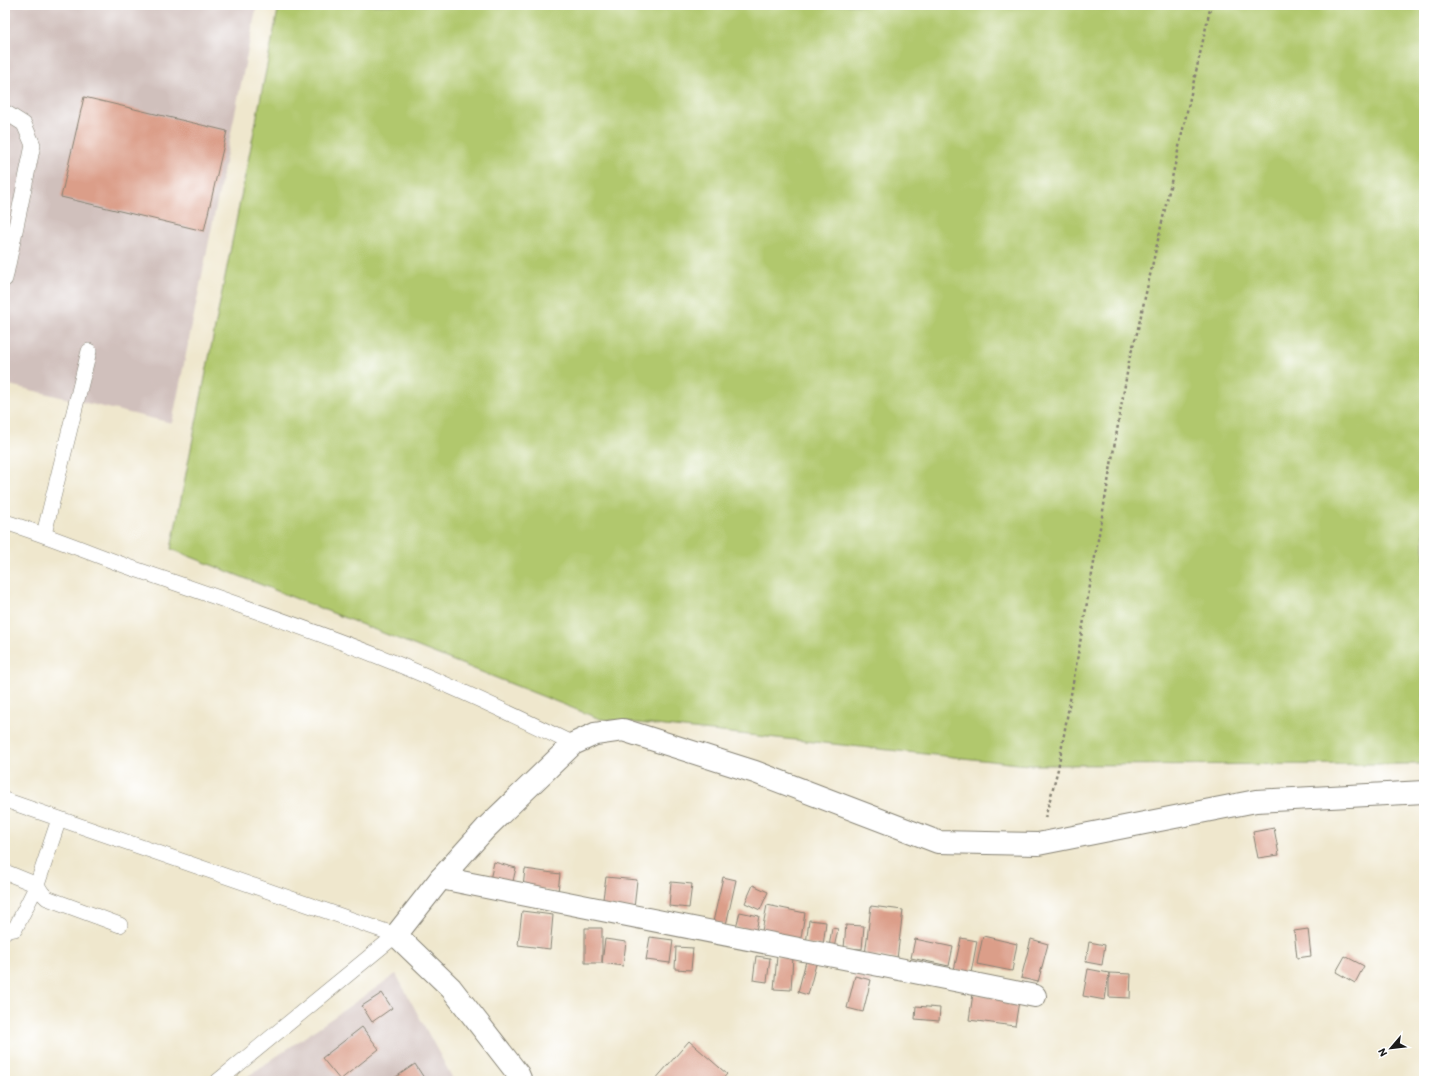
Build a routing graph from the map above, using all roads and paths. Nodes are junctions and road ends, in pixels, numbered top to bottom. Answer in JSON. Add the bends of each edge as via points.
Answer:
{"nodes":[{"id":1,"x":1211,"y":5,"type":"edge"},
{"id":2,"x":5,"y":112,"type":"edge"},
{"id":3,"x":5,"y":279,"type":"edge"},
{"id":4,"x":89,"y":351,"type":"dead end"},
{"id":5,"x":5,"y":522,"type":"edge"},
{"id":6,"x":44,"y":534,"type":"junction"},
{"id":7,"x":573,"y":744,"type":"junction"},
{"id":8,"x":1424,"y":792,"type":"edge"},
{"id":9,"x":5,"y":800,"type":"edge"},
{"id":10,"x":59,"y":819,"type":"junction"},
{"id":11,"x":1038,"y":844,"type":"junction"},
{"id":12,"x":5,"y":872,"type":"edge"},
{"id":13,"x":441,"y":878,"type":"junction"},
{"id":14,"x":37,"y":885,"type":"junction"},
{"id":15,"x":120,"y":925,"type":"dead end"},
{"id":16,"x":5,"y":931,"type":"edge"},
{"id":17,"x":396,"y":935,"type":"junction"},
{"id":18,"x":1035,"y":996,"type":"dead end"},
{"id":19,"x":218,"y":1081,"type":"edge"},
{"id":20,"x":522,"y":1081,"type":"edge"}],
"edges":[{"from":1,"to":11,"type":"path","via":[[1130,356],[1058,769]]},
{"from":2,"to":3,"type":"lane","via":[[24,124],[32,145]]},
{"from":4,"to":6,"type":"lane"},
{"from":5,"to":6,"type":"lane"},
{"from":6,"to":7,"type":"lane","via":[[380,657],[504,710]]},
{"from":7,"to":11,"type":"street","via":[[595,734],[623,730],[755,772],[938,842]]},
{"from":7,"to":13,"type":"street","via":[[486,828]]},
{"from":8,"to":11,"type":"street","via":[[1256,801]]},
{"from":9,"to":10,"type":"lane"},
{"from":10,"to":14,"type":"lane"},
{"from":10,"to":17,"type":"lane"},
{"from":12,"to":14,"type":"lane"},
{"from":13,"to":17,"type":"street"},
{"from":13,"to":18,"type":"street"},
{"from":14,"to":15,"type":"lane","via":[[46,898]]},
{"from":14,"to":16,"type":"lane","via":[[15,929]]},
{"from":17,"to":19,"type":"lane"},
{"from":17,"to":20,"type":"street","via":[[452,988]]}]}
